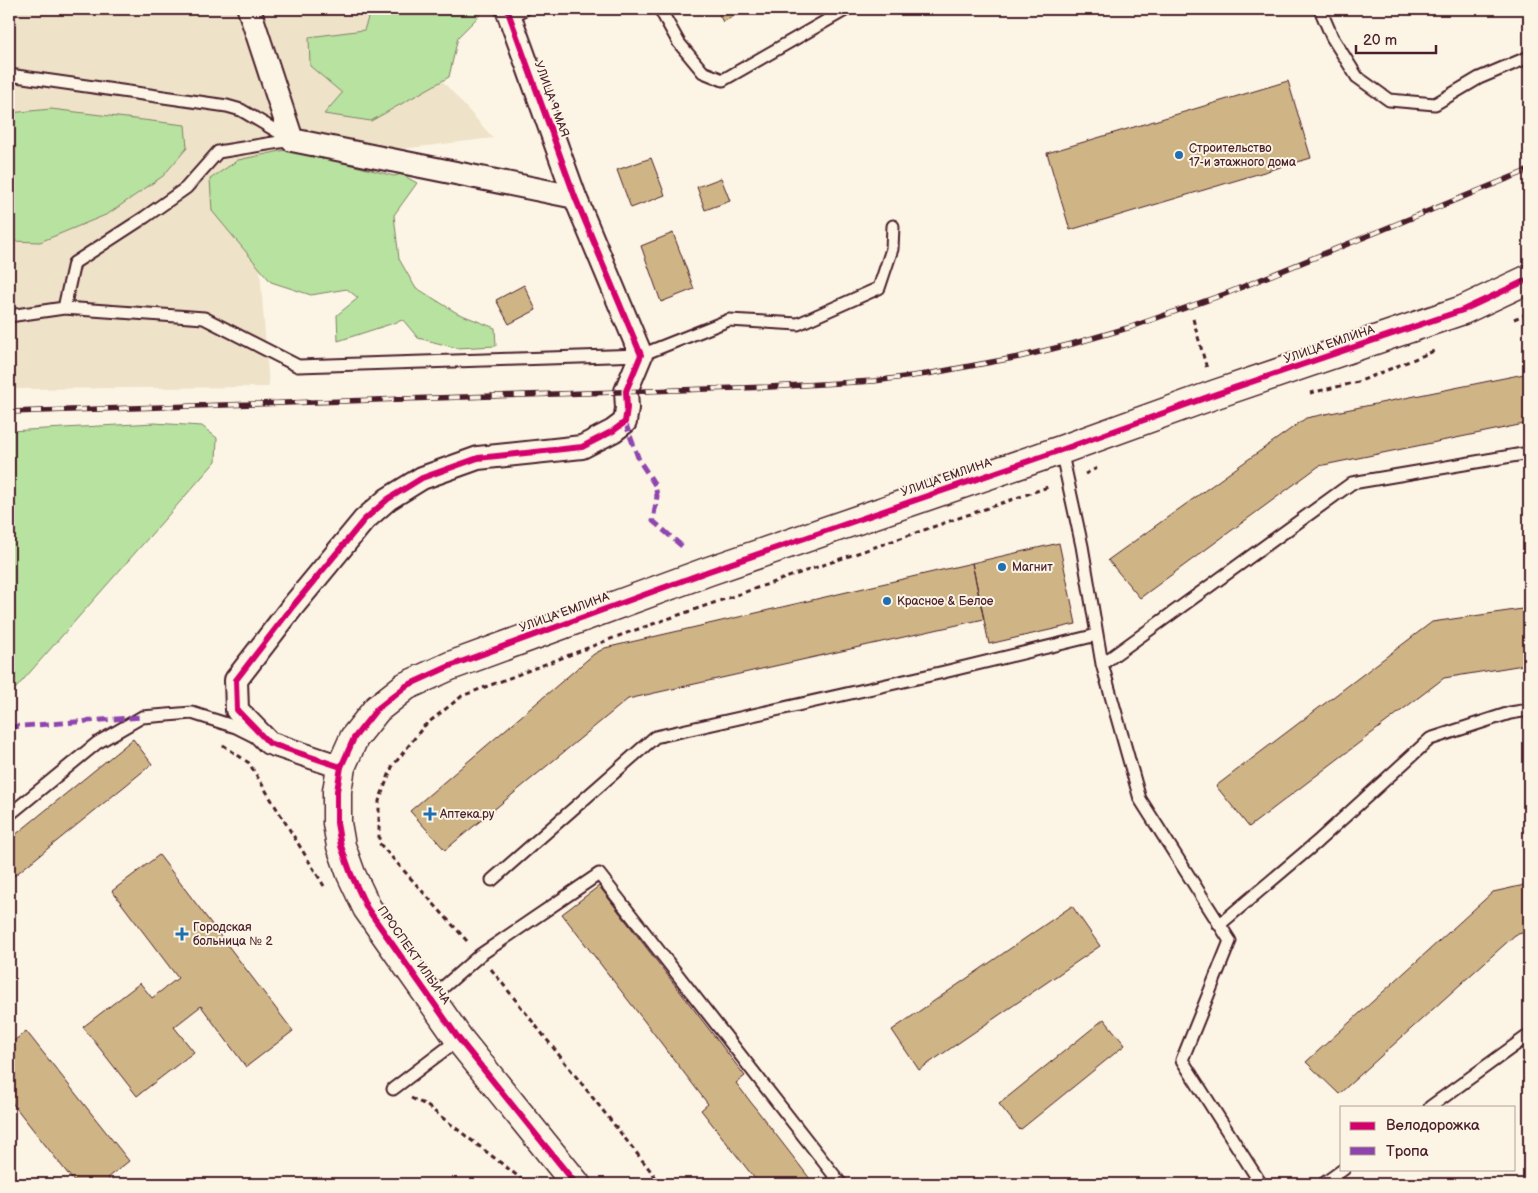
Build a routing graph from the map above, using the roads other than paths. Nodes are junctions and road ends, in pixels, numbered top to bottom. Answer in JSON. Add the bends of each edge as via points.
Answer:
{"nodes":[{"id":1,"x":249,"y":9,"type":"edge"},
{"id":2,"x":660,"y":9,"type":"edge"},
{"id":3,"x":848,"y":9,"type":"edge"},
{"id":4,"x":1320,"y":9,"type":"edge"},
{"id":5,"x":514,"y":11,"type":"edge"},
{"id":6,"x":1529,"y":57,"type":"edge"},
{"id":7,"x":9,"y":76,"type":"edge"},
{"id":8,"x":292,"y":140,"type":"junction"},
{"id":9,"x":575,"y":197,"type":"junction"},
{"id":10,"x":893,"y":226,"type":"dead end"},
{"id":11,"x":1529,"y":279,"type":"edge"},
{"id":12,"x":64,"y":308,"type":"junction"},
{"id":13,"x":9,"y":316,"type":"edge"},
{"id":14,"x":641,"y":355,"type":"junction"},
{"id":15,"x":1061,"y":450,"type":"junction"},
{"id":16,"x":1529,"y":452,"type":"edge"},
{"id":17,"x":1097,"y":634,"type":"junction"},
{"id":18,"x":1102,"y":664,"type":"junction"},
{"id":19,"x":377,"y":709,"type":"joint"},
{"id":20,"x":1529,"y":710,"type":"edge"},
{"id":21,"x":269,"y":743,"type":"junction"},
{"id":22,"x":341,"y":768,"type":"junction"},
{"id":23,"x":9,"y":815,"type":"edge"},
{"id":24,"x":492,"y":880,"type":"dead end"},
{"id":25,"x":1219,"y":925,"type":"junction"},
{"id":26,"x":431,"y":998,"type":"junction"},
{"id":27,"x":1529,"y":1035,"type":"edge"},
{"id":28,"x":459,"y":1039,"type":"junction"},
{"id":29,"x":393,"y":1089,"type":"road end"},
{"id":30,"x":1431,"y":1106,"type":"edge"},
{"id":31,"x":1343,"y":1170,"type":"edge"},
{"id":32,"x":576,"y":1184,"type":"edge"},
{"id":33,"x":841,"y":1184,"type":"edge"},
{"id":34,"x":1261,"y":1184,"type":"edge"},
{"id":35,"x":1323,"y":1184,"type":"edge"}],
"edges":[{"from":1,"to":8,"type":"street"},
{"from":2,"to":3,"type":"lane","via":[[679,43],[703,72],[723,80]]},
{"from":4,"to":6,"type":"lane","via":[[1332,37],[1357,77],[1389,100],[1435,104],[1479,78]]},
{"from":5,"to":9,"type":"street","name":"УЛИЦА 9 МАЯ"},
{"from":7,"to":8,"type":"lane","via":[[227,106],[241,110]]},
{"from":8,"to":9,"type":"street"},
{"from":8,"to":12,"type":"lane","via":[[218,152],[186,188],[74,264]]},
{"from":9,"to":14,"type":"street","name":"УЛИЦА 9 МАЯ"},
{"from":10,"to":14,"type":"lane","via":[[892,249],[879,288],[798,324],[729,320]]},
{"from":11,"to":15,"type":"street","name":"УЛИЦА ЕМЛИНА","via":[[1462,310]]},
{"from":12,"to":13,"type":"lane"},
{"from":12,"to":14,"type":"lane","via":[[204,318],[298,366]]},
{"from":14,"to":21,"type":"street","via":[[626,391],[626,422],[613,431],[582,447],[478,458],[441,471],[422,478],[388,499],[364,520],[236,680],[237,710]]},
{"from":15,"to":17,"type":"lane"},
{"from":15,"to":19,"type":"street","name":"УЛИЦА ЕМЛИНА","via":[[709,571],[450,666],[406,686]]},
{"from":16,"to":18,"type":"lane","via":[[1352,483]]},
{"from":17,"to":18,"type":"lane"},
{"from":17,"to":24,"type":"lane","via":[[655,737]]},
{"from":18,"to":25,"type":"lane","via":[[1140,799]]},
{"from":19,"to":22,"type":"street","name":"ПРОСПЕКТ ИЛЬИЧА","via":[[354,738]]},
{"from":20,"to":25,"type":"lane","via":[[1430,738],[1317,842]]},
{"from":21,"to":22,"type":"street"},
{"from":21,"to":23,"type":"lane","via":[[236,727],[192,713],[142,717],[97,743]]},
{"from":22,"to":26,"type":"street","name":"ПРОСПЕКТ ИЛЬИЧА","via":[[337,822],[351,874],[367,908]]},
{"from":25,"to":34,"type":"lane","via":[[1230,941],[1182,1060]]},
{"from":26,"to":28,"type":"street","name":"ПРОСПЕКТ ИЛЬИЧА"},
{"from":26,"to":33,"type":"lane","via":[[480,955],[599,874]]},
{"from":27,"to":30,"type":"lane"},
{"from":28,"to":29,"type":"lane"},
{"from":28,"to":32,"type":"street","name":"ПРОСПЕКТ ИЛЬИЧА"},
{"from":31,"to":35,"type":"lane"}]}
